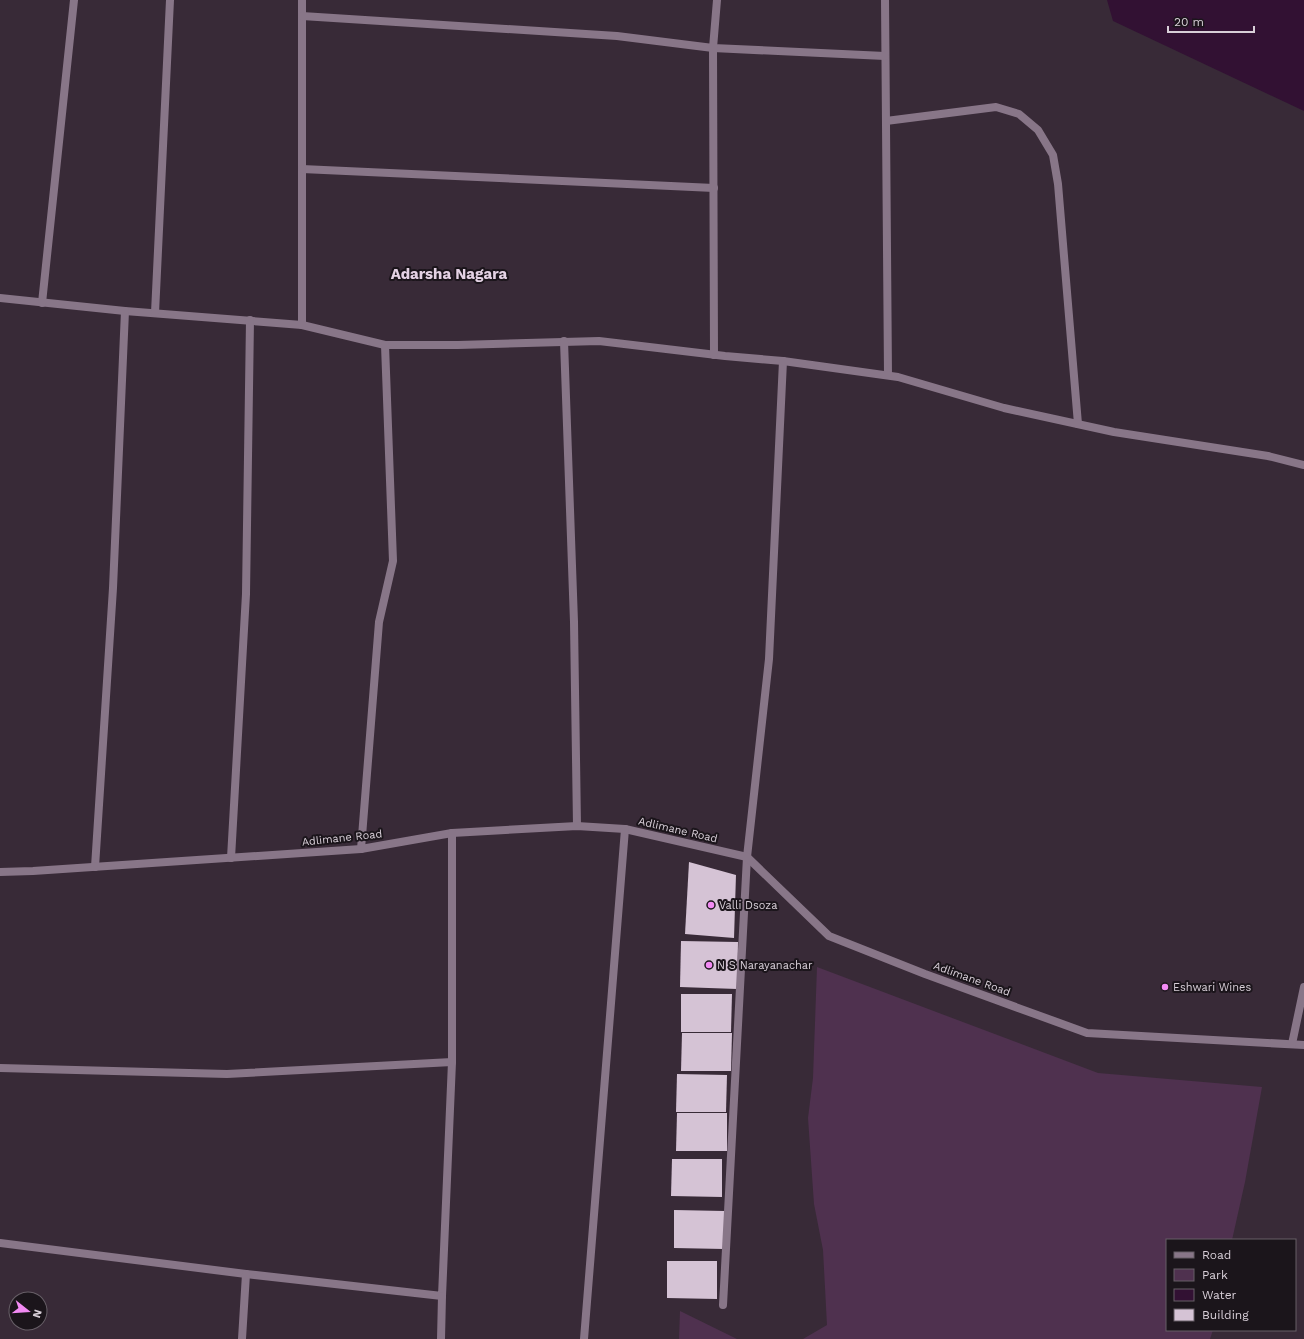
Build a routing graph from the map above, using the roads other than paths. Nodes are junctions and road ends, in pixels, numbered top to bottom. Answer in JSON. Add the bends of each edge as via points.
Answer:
{"nodes":[{"id":1,"x":74,"y":0,"type":"edge"},
{"id":2,"x":170,"y":0,"type":"edge"},
{"id":3,"x":302,"y":0,"type":"edge"},
{"id":4,"x":717,"y":0,"type":"edge"},
{"id":5,"x":885,"y":0,"type":"edge"},
{"id":6,"x":302,"y":16,"type":"junction"},
{"id":7,"x":714,"y":48,"type":"junction"},
{"id":8,"x":885,"y":56,"type":"junction"},
{"id":9,"x":886,"y":121,"type":"junction"},
{"id":10,"x":302,"y":169,"type":"junction"},
{"id":11,"x":714,"y":188,"type":"junction"},
{"id":12,"x":0,"y":298,"type":"edge"},
{"id":13,"x":42,"y":303,"type":"junction"},
{"id":14,"x":124,"y":311,"type":"junction"},
{"id":15,"x":155,"y":313,"type":"junction"},
{"id":16,"x":250,"y":320,"type":"junction"},
{"id":17,"x":302,"y":325,"type":"junction"},
{"id":18,"x":564,"y":342,"type":"junction"},
{"id":19,"x":385,"y":345,"type":"junction"},
{"id":20,"x":714,"y":355,"type":"junction"},
{"id":21,"x":783,"y":361,"type":"junction"},
{"id":22,"x":888,"y":376,"type":"junction"},
{"id":23,"x":1078,"y":424,"type":"junction"},
{"id":24,"x":1304,"y":465,"type":"edge"},
{"id":25,"x":577,"y":826,"type":"junction"},
{"id":26,"x":625,"y":829,"type":"junction"},
{"id":27,"x":452,"y":833,"type":"junction"},
{"id":28,"x":361,"y":849,"type":"junction"},
{"id":29,"x":747,"y":857,"type":"junction"},
{"id":30,"x":231,"y":858,"type":"junction"},
{"id":31,"x":96,"y":867,"type":"junction"},
{"id":32,"x":0,"y":872,"type":"edge"},
{"id":33,"x":1304,"y":987,"type":"edge"},
{"id":34,"x":1292,"y":1044,"type":"junction"},
{"id":35,"x":1304,"y":1045,"type":"edge"},
{"id":36,"x":452,"y":1062,"type":"junction"},
{"id":37,"x":0,"y":1068,"type":"edge"},
{"id":38,"x":0,"y":1243,"type":"edge"},
{"id":39,"x":246,"y":1274,"type":"junction"},
{"id":40,"x":442,"y":1296,"type":"junction"},
{"id":41,"x":723,"y":1305,"type":"dead end"},
{"id":42,"x":242,"y":1339,"type":"edge"},
{"id":43,"x":441,"y":1339,"type":"edge"},
{"id":44,"x":584,"y":1339,"type":"edge"}],
"edges":[{"from":1,"to":13,"type":"street"},
{"from":2,"to":15,"type":"street"},
{"from":3,"to":6,"type":"street"},
{"from":4,"to":7,"type":"street"},
{"from":5,"to":8,"type":"street"},
{"from":6,"to":7,"type":"street","via":[[617,36]]},
{"from":6,"to":10,"type":"street"},
{"from":7,"to":8,"type":"street"},
{"from":7,"to":11,"type":"street"},
{"from":8,"to":9,"type":"street"},
{"from":9,"to":22,"type":"street"},
{"from":9,"to":23,"type":"street","via":[[996,107],[1020,114],[1038,130],[1053,155],[1058,184]]},
{"from":10,"to":11,"type":"street"},
{"from":10,"to":17,"type":"street"},
{"from":11,"to":20,"type":"street"},
{"from":12,"to":13,"type":"street"},
{"from":13,"to":14,"type":"street"},
{"from":14,"to":15,"type":"street"},
{"from":14,"to":31,"type":"street","via":[[113,588]]},
{"from":15,"to":16,"type":"street"},
{"from":16,"to":17,"type":"street"},
{"from":16,"to":30,"type":"street","via":[[246,594]]},
{"from":17,"to":19,"type":"street"},
{"from":18,"to":19,"type":"street"},
{"from":18,"to":20,"type":"street","via":[[598,341]]},
{"from":18,"to":25,"type":"street","via":[[574,622]]},
{"from":19,"to":28,"type":"street","via":[[393,561],[379,622]]},
{"from":20,"to":21,"type":"street"},
{"from":21,"to":22,"type":"street"},
{"from":21,"to":29,"type":"street","via":[[769,659]]},
{"from":22,"to":23,"type":"street","via":[[1004,408]]},
{"from":23,"to":24,"type":"street","via":[[1268,456]]},
{"from":25,"to":26,"type":"street","name":"Adlimane Road"},
{"from":25,"to":27,"type":"street","name":"Adlimane Road"},
{"from":26,"to":29,"type":"street","name":"Adlimane Road"},
{"from":26,"to":44,"type":"street"},
{"from":27,"to":28,"type":"street","name":"Adlimane Road"},
{"from":27,"to":36,"type":"street"},
{"from":28,"to":30,"type":"street","name":"Adlimane Road"},
{"from":29,"to":34,"type":"street","name":"Adlimane Road","via":[[829,936],[1087,1033]]},
{"from":29,"to":41,"type":"street"},
{"from":30,"to":31,"type":"street","name":"Adlimane Road"},
{"from":31,"to":32,"type":"street","name":"Adlimane Road"},
{"from":33,"to":34,"type":"street"},
{"from":34,"to":35,"type":"street","name":"Adlimane Road"},
{"from":36,"to":37,"type":"street","via":[[227,1074]]},
{"from":36,"to":40,"type":"street"},
{"from":38,"to":39,"type":"street"},
{"from":39,"to":40,"type":"street"},
{"from":39,"to":42,"type":"street"},
{"from":40,"to":43,"type":"street"}]}
